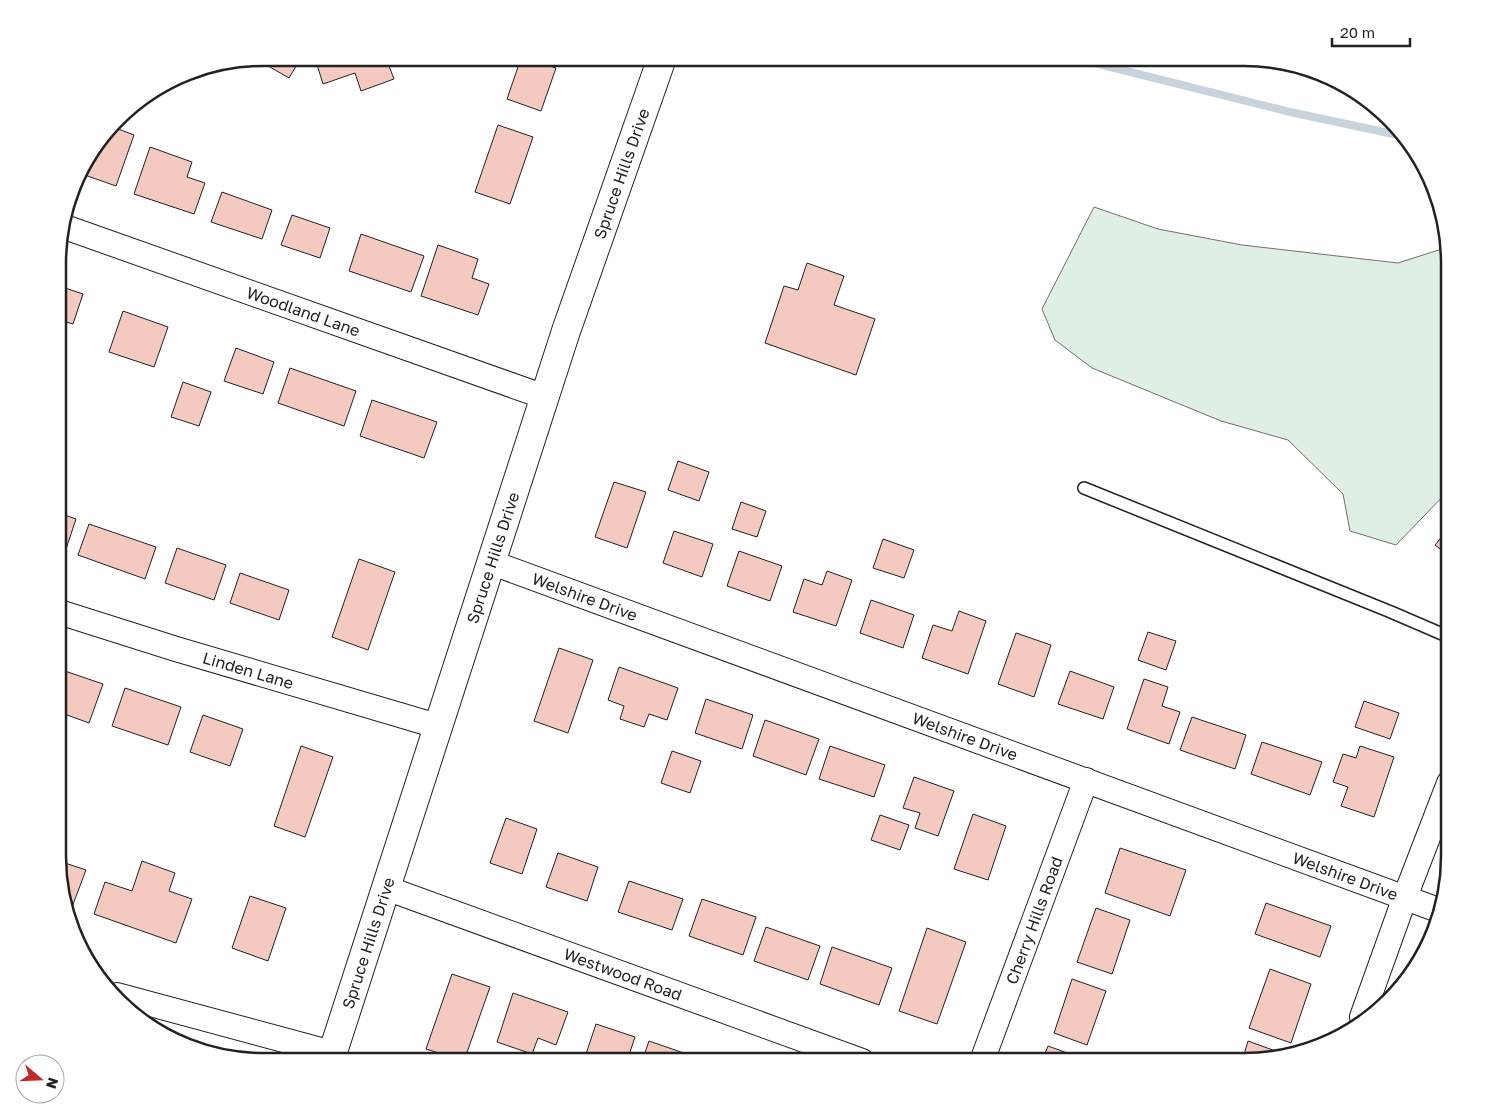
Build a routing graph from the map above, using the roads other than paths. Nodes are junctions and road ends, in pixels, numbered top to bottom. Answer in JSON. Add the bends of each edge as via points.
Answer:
{"nodes":[{"id":1,"x":659,"y":66,"type":"edge"},
{"id":2,"x":69,"y":229,"type":"edge"},
{"id":3,"x":545,"y":397,"type":"junction"},
{"id":4,"x":1084,"y":488,"type":"dead end"},
{"id":5,"x":490,"y":562,"type":"junction"},
{"id":6,"x":66,"y":614,"type":"edge"},
{"id":7,"x":1441,"y":634,"type":"edge"},
{"id":8,"x":437,"y":726,"type":"junction"},
{"id":9,"x":1086,"y":780,"type":"junction"},
{"id":10,"x":1441,"y":804,"type":"edge"},
{"id":11,"x":386,"y":888,"type":"junction"},
{"id":12,"x":1405,"y":897,"type":"junction"},
{"id":13,"x":1434,"y":907,"type":"edge"},
{"id":14,"x":127,"y":998,"type":"edge"},
{"id":15,"x":1364,"y":1012,"type":"edge"},
{"id":16,"x":317,"y":1053,"type":"edge"},
{"id":17,"x":332,"y":1053,"type":"edge"},
{"id":18,"x":840,"y":1053,"type":"edge"},
{"id":19,"x":985,"y":1053,"type":"edge"}],
"edges":[{"from":1,"to":3,"type":"main road","name":"Spruce Hills Drive"},
{"from":2,"to":3,"type":"street","name":"Woodland Lane"},
{"from":3,"to":5,"type":"main road","name":"Spruce Hills Drive"},
{"from":4,"to":7,"type":"lane"},
{"from":5,"to":8,"type":"main road","name":"Spruce Hills Drive"},
{"from":5,"to":9,"type":"street","name":"Welshire Drive"},
{"from":6,"to":8,"type":"street","name":"Linden Lane"},
{"from":8,"to":11,"type":"main road","name":"Spruce Hills Drive"},
{"from":9,"to":12,"type":"street","name":"Welshire Drive"},
{"from":9,"to":19,"type":"street","name":"Cherry Hills Road"},
{"from":10,"to":12,"type":"street"},
{"from":11,"to":17,"type":"main road","name":"Spruce Hills Drive"},
{"from":11,"to":18,"type":"street","name":"Westwood Road"},
{"from":12,"to":13,"type":"street","name":"Welshire Drive"},
{"from":12,"to":15,"type":"street"},
{"from":14,"to":16,"type":"street"}]}
